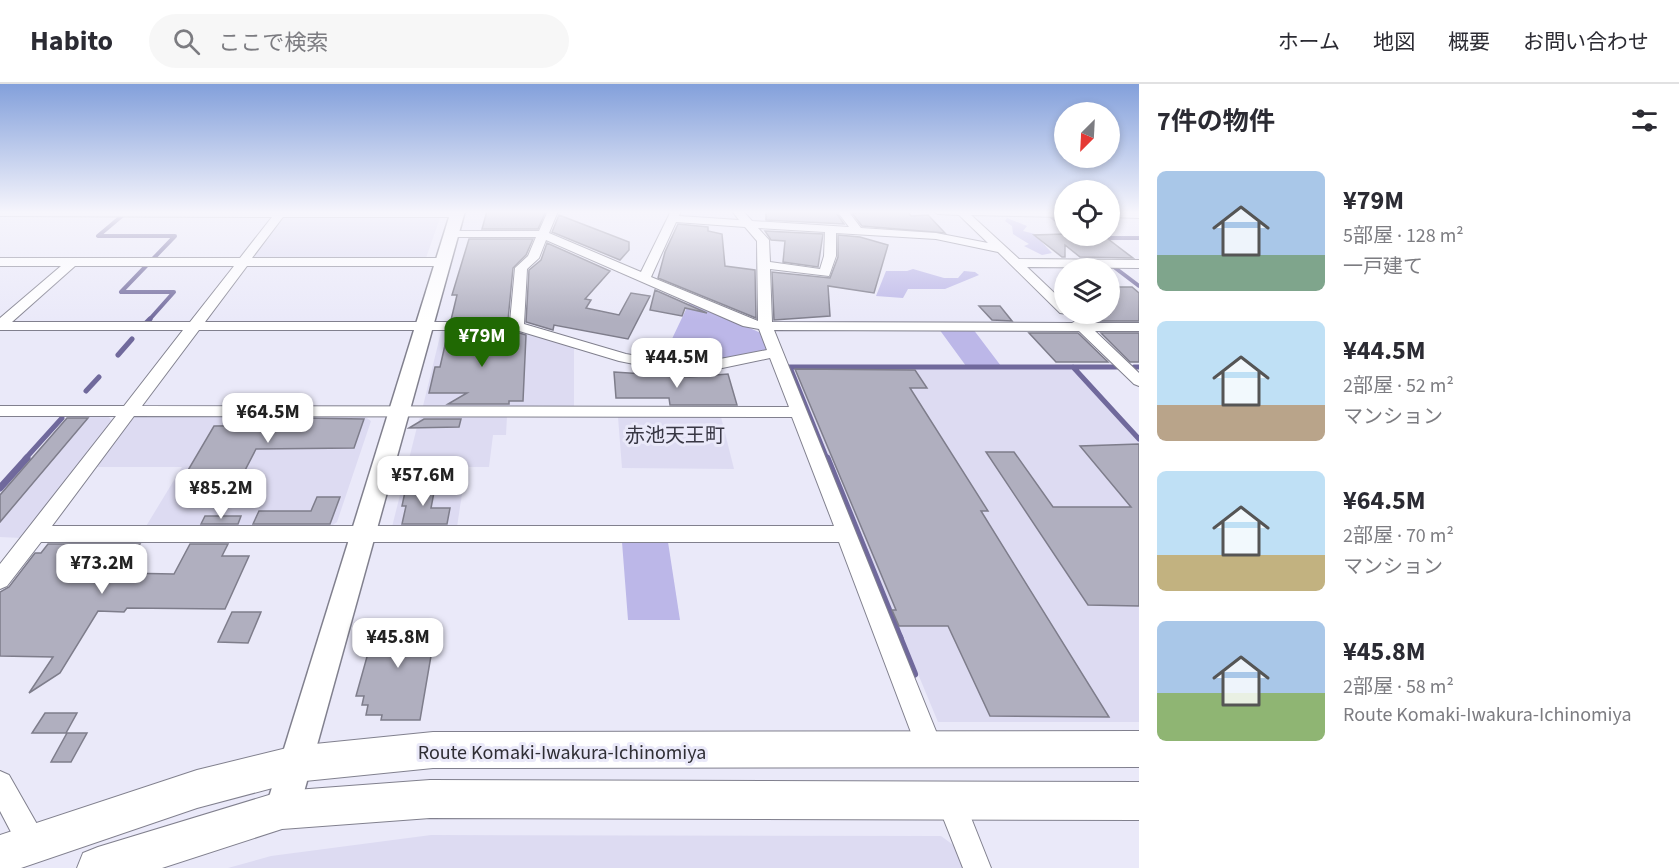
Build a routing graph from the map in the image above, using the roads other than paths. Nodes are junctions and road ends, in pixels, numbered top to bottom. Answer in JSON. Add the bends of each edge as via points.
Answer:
{"nodes":[{"id":1,"x":254,"y":248,"type":"edge"},
{"id":2,"x":446,"y":248,"type":"edge"},
{"id":3,"x":537,"y":248,"type":"edge"},
{"id":4,"x":573,"y":248,"type":"edge"},
{"id":5,"x":659,"y":248,"type":"edge"},
{"id":6,"x":764,"y":248,"type":"edge"},
{"id":7,"x":830,"y":248,"type":"edge"},
{"id":8,"x":992,"y":248,"type":"edge"},
{"id":9,"x":1001,"y":248,"type":"edge"},
{"id":10,"x":1004,"y":250,"type":"junction"},
{"id":11,"x":0,"y":262,"type":"edge"},
{"id":12,"x":72,"y":262,"type":"junction"},
{"id":13,"x":243,"y":262,"type":"junction"},
{"id":14,"x":442,"y":262,"type":"junction"},
{"id":15,"x":1018,"y":263,"type":"junction"},
{"id":16,"x":1139,"y":264,"type":"edge"},
{"id":17,"x":765,"y":265,"type":"junction"},
{"id":18,"x":644,"y":278,"type":"junction"},
{"id":19,"x":1054,"y":299,"type":"edge"},
{"id":20,"x":1079,"y":324,"type":"edge"},
{"id":21,"x":0,"y":325,"type":"edge"},
{"id":22,"x":194,"y":326,"type":"junction"},
{"id":23,"x":423,"y":326,"type":"junction"},
{"id":24,"x":517,"y":326,"type":"junction"},
{"id":25,"x":765,"y":326,"type":"junction"},
{"id":26,"x":1082,"y":327,"type":"junction"},
{"id":27,"x":1139,"y":327,"type":"edge"},
{"id":28,"x":776,"y":353,"type":"junction"},
{"id":29,"x":1139,"y":381,"type":"edge"},
{"id":30,"x":0,"y":411,"type":"edge"},
{"id":31,"x":129,"y":411,"type":"junction"},
{"id":32,"x":799,"y":412,"type":"junction"},
{"id":33,"x":397,"y":413,"type":"junction"},
{"id":34,"x":35,"y":534,"type":"junction"},
{"id":35,"x":846,"y":534,"type":"junction"},
{"id":36,"x":362,"y":535,"type":"junction"},
{"id":37,"x":0,"y":580,"type":"edge"},
{"id":38,"x":1139,"y":749,"type":"edge"},
{"id":39,"x":931,"y":751,"type":"junction"},
{"id":40,"x":295,"y":764,"type":"junction"},
{"id":41,"x":0,"y":784,"type":"edge"},
{"id":42,"x":950,"y":800,"type":"junction"},
{"id":43,"x":1139,"y":801,"type":"edge"},
{"id":44,"x":282,"y":810,"type":"junction"},
{"id":45,"x":16,"y":849,"type":"edge"},
{"id":46,"x":98,"y":868,"type":"edge"},
{"id":47,"x":977,"y":868,"type":"edge"}],
"edges":[{"from":1,"to":13,"type":"street"},
{"from":2,"to":14,"type":"street"},
{"from":3,"to":24,"type":"street","via":[[533,258],[521,268]]},
{"from":4,"to":18,"type":"street"},
{"from":5,"to":18,"type":"street"},
{"from":6,"to":17,"type":"street"},
{"from":7,"to":17,"type":"street","via":[[825,273]]},
{"from":8,"to":10,"type":"street"},
{"from":9,"to":10,"type":"street"},
{"from":10,"to":15,"type":"street"},
{"from":11,"to":12,"type":"street"},
{"from":12,"to":13,"type":"street"},
{"from":12,"to":21,"type":"street"},
{"from":13,"to":14,"type":"street"},
{"from":13,"to":22,"type":"street"},
{"from":14,"to":23,"type":"street"},
{"from":15,"to":16,"type":"street"},
{"from":15,"to":19,"type":"street"},
{"from":17,"to":25,"type":"street"},
{"from":18,"to":25,"type":"street","via":[[748,323]]},
{"from":20,"to":26,"type":"street"},
{"from":21,"to":22,"type":"street"},
{"from":22,"to":23,"type":"street"},
{"from":22,"to":31,"type":"street"},
{"from":23,"to":24,"type":"street"},
{"from":23,"to":33,"type":"street"},
{"from":24,"to":28,"type":"street","via":[[624,358],[689,370]]},
{"from":25,"to":26,"type":"street"},
{"from":25,"to":28,"type":"street"},
{"from":26,"to":27,"type":"street"},
{"from":26,"to":29,"type":"street"},
{"from":28,"to":32,"type":"street"},
{"from":30,"to":31,"type":"street"},
{"from":31,"to":33,"type":"street"},
{"from":31,"to":34,"type":"street"},
{"from":32,"to":33,"type":"street"},
{"from":32,"to":35,"type":"street"},
{"from":33,"to":36,"type":"street"},
{"from":34,"to":36,"type":"street"},
{"from":34,"to":37,"type":"street"},
{"from":35,"to":36,"type":"street"},
{"from":35,"to":39,"type":"street"},
{"from":36,"to":40,"type":"street"},
{"from":38,"to":39,"type":"main road","name":"Route Komaki-Iwakura-Ichinomiya"},
{"from":39,"to":40,"type":"main road","name":"Route Komaki-Iwakura-Ichinomiya","via":[[433,750]]},
{"from":40,"to":44,"type":"street"},
{"from":40,"to":45,"type":"main road","name":"Route Komaki-Iwakura-Ichinomiya","via":[[197,789]]},
{"from":41,"to":45,"type":"street"},
{"from":42,"to":43,"type":"main road"},
{"from":42,"to":44,"type":"main road","via":[[430,799]]},
{"from":42,"to":47,"type":"street"},
{"from":44,"to":46,"type":"main road"}]}
